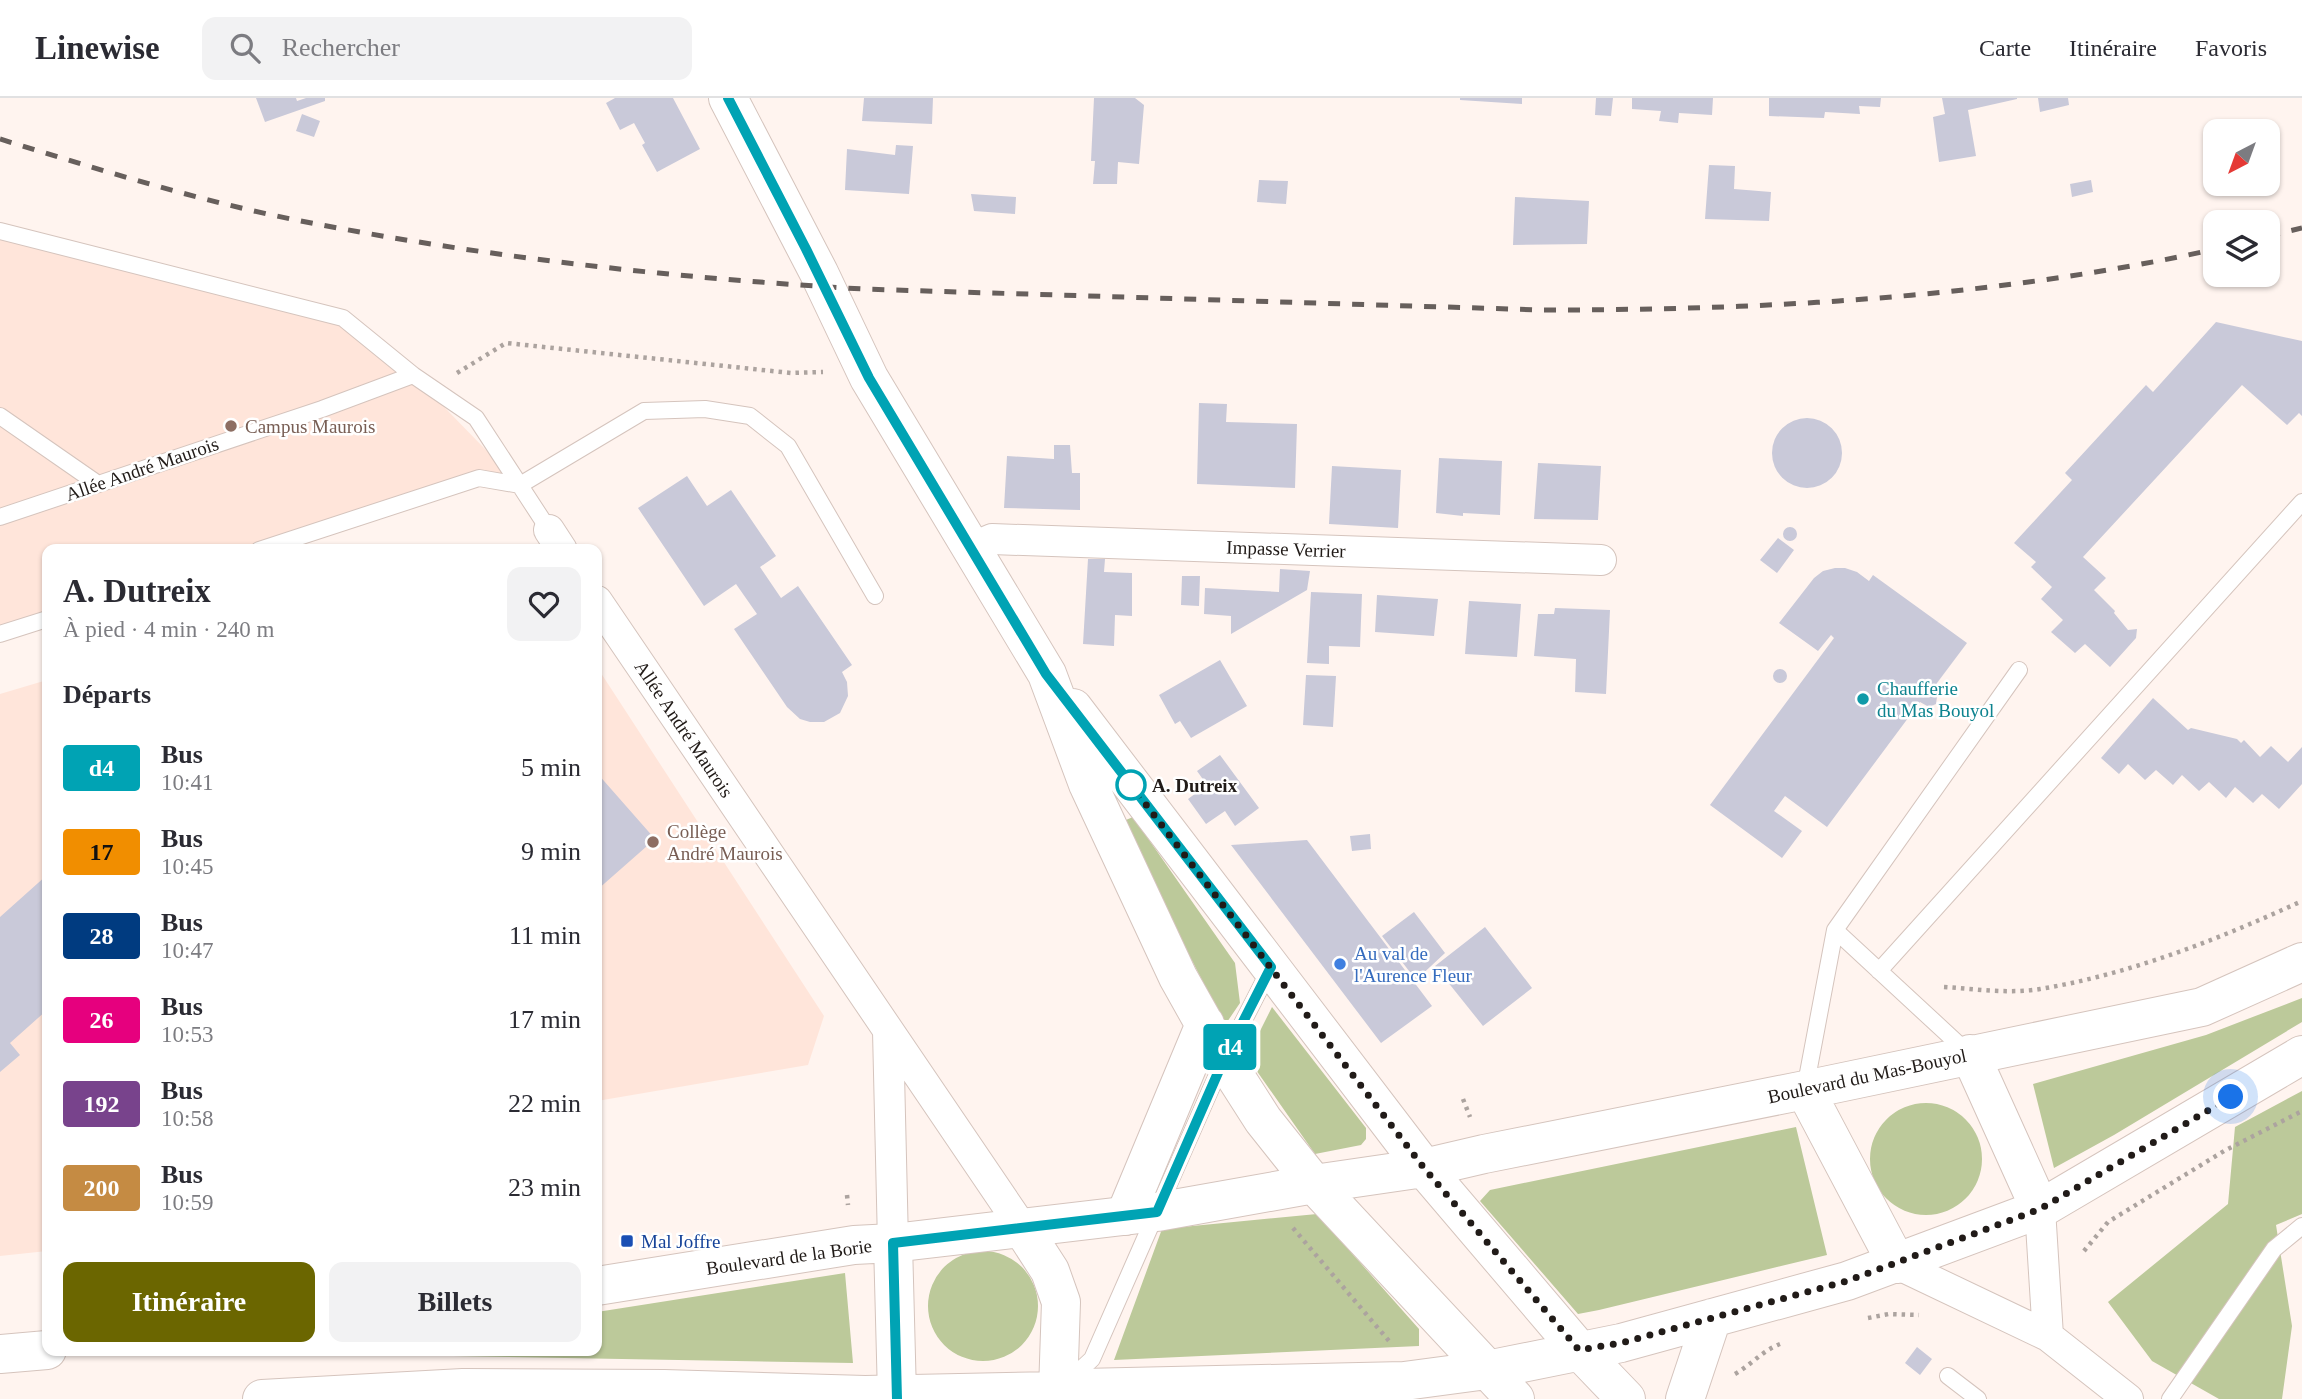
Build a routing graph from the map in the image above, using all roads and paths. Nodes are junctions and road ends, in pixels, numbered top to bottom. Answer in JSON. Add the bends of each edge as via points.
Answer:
{"nodes":[{"id":1,"x":727,"y":98,"type":"edge"},
{"id":2,"x":0,"y":231,"type":"edge"},
{"id":3,"x":413,"y":375,"type":"junction"},
{"id":4,"x":869,"y":378,"type":"junction"},
{"id":5,"x":431,"y":388,"type":"junction"},
{"id":6,"x":0,"y":415,"type":"edge"},
{"id":7,"x":98,"y":484,"type":"junction"},
{"id":8,"x":520,"y":485,"type":"junction"},
{"id":9,"x":2302,"y":502,"type":"edge"},
{"id":10,"x":0,"y":517,"type":"edge"},
{"id":11,"x":556,"y":540,"type":"edge"},
{"id":12,"x":277,"y":544,"type":"edge"},
{"id":13,"x":972,"y":547,"type":"junction"},
{"id":14,"x":1601,"y":560,"type":"dead end"},
{"id":15,"x":875,"y":596,"type":"dead end"},
{"id":16,"x":602,"y":608,"type":"edge"},
{"id":17,"x":42,"y":621,"type":"edge"},
{"id":18,"x":0,"y":634,"type":"edge"},
{"id":19,"x":2019,"y":670,"type":"dead end"},
{"id":20,"x":1046,"y":674,"type":"junction"},
{"id":21,"x":2302,"y":901,"type":"edge"},
{"id":22,"x":1835,"y":930,"type":"junction"},
{"id":23,"x":2302,"y":961,"type":"edge"},
{"id":24,"x":1271,"y":967,"type":"junction"},
{"id":25,"x":1879,"y":971,"type":"junction"},
{"id":26,"x":1944,"y":987,"type":"dead end"},
{"id":27,"x":1205,"y":1024,"type":"junction"},
{"id":28,"x":888,"y":1031,"type":"junction"},
{"id":29,"x":1970,"y":1054,"type":"junction"},
{"id":30,"x":2302,"y":1055,"type":"edge"},
{"id":31,"x":1224,"y":1059,"type":"junction"},
{"id":32,"x":1805,"y":1090,"type":"junction"},
{"id":33,"x":1463,"y":1099,"type":"dead end"},
{"id":34,"x":2302,"y":1111,"type":"edge"},
{"id":35,"x":1471,"y":1121,"type":"dead end"},
{"id":36,"x":1424,"y":1168,"type":"junction"},
{"id":37,"x":1314,"y":1184,"type":"junction"},
{"id":38,"x":847,"y":1195,"type":"dead end"},
{"id":39,"x":2040,"y":1209,"type":"junction"},
{"id":40,"x":849,"y":1210,"type":"dead end"},
{"id":41,"x":1141,"y":1214,"type":"junction"},
{"id":42,"x":1021,"y":1226,"type":"junction"},
{"id":43,"x":2302,"y":1226,"type":"edge"},
{"id":44,"x":1293,"y":1227,"type":"dead end"},
{"id":45,"x":893,"y":1243,"type":"junction"},
{"id":46,"x":2084,"y":1251,"type":"dead end"},
{"id":47,"x":1897,"y":1264,"type":"junction"},
{"id":48,"x":602,"y":1285,"type":"edge"},
{"id":49,"x":1925,"y":1314,"type":"dead end"},
{"id":50,"x":1712,"y":1318,"type":"junction"},
{"id":51,"x":1859,"y":1320,"type":"dead end"},
{"id":52,"x":2048,"y":1336,"type":"junction"},
{"id":53,"x":1785,"y":1341,"type":"dead end"},
{"id":54,"x":1394,"y":1347,"type":"dead end"},
{"id":55,"x":42,"y":1350,"type":"edge"},
{"id":56,"x":1579,"y":1350,"type":"junction"},
{"id":57,"x":0,"y":1354,"type":"edge"},
{"id":58,"x":1487,"y":1370,"type":"junction"},
{"id":59,"x":1948,"y":1376,"type":"dead end"},
{"id":60,"x":1728,"y":1378,"type":"dead end"},
{"id":61,"x":801,"y":1395,"type":"edge"},
{"id":62,"x":1054,"y":1395,"type":"edge"},
{"id":63,"x":897,"y":1397,"type":"edge"},
{"id":64,"x":262,"y":1399,"type":"edge"},
{"id":65,"x":1515,"y":1399,"type":"edge"},
{"id":66,"x":1626,"y":1399,"type":"edge"},
{"id":67,"x":1685,"y":1399,"type":"edge"},
{"id":68,"x":1979,"y":1399,"type":"edge"},
{"id":69,"x":2128,"y":1399,"type":"edge"},
{"id":70,"x":2170,"y":1399,"type":"edge"}],
"edges":[{"from":1,"to":4,"type":"main road"},
{"from":2,"to":3,"type":"lane","via":[[343,318]]},
{"from":3,"to":5,"type":"lane"},
{"from":3,"to":7,"type":"lane","name":"Allée André Maurois"},
{"from":4,"to":5,"type":"path","via":[[506,343]]},
{"from":4,"to":13,"type":"main road"},
{"from":5,"to":8,"type":"lane","via":[[476,418]]},
{"from":6,"to":7,"type":"lane"},
{"from":7,"to":10,"type":"lane","name":"Allée André Maurois"},
{"from":8,"to":11,"type":"lane"},
{"from":8,"to":12,"type":"lane","via":[[480,478]]},
{"from":8,"to":15,"type":"lane","via":[[644,411],[705,410],[750,416],[788,446]]},
{"from":9,"to":25,"type":"lane"},
{"from":13,"to":14,"type":"street","name":"Impasse Verrier","via":[[992,539]]},
{"from":13,"to":20,"type":"main road"},
{"from":16,"to":28,"type":"street","name":"Allée André Maurois"},
{"from":17,"to":18,"type":"lane"},
{"from":19,"to":22,"type":"lane"},
{"from":20,"to":24,"type":"main road"},
{"from":20,"to":27,"type":"main road","via":[[1088,784]]},
{"from":21,"to":26,"type":"path","via":[[2236,932],[2127,969],[2040,989]]},
{"from":22,"to":25,"type":"lane"},
{"from":22,"to":32,"type":"lane"},
{"from":23,"to":29,"type":"main road","name":"Boulevard du Mas-Bouyol","via":[[2202,1007]]},
{"from":24,"to":31,"type":"lane"},
{"from":24,"to":36,"type":"main road"},
{"from":25,"to":29,"type":"lane"},
{"from":27,"to":31,"type":"main road"},
{"from":27,"to":41,"type":"main road"},
{"from":28,"to":42,"type":"street","name":"Allée André Maurois"},
{"from":28,"to":45,"type":"street"},
{"from":29,"to":32,"type":"main road","name":"Boulevard du Mas-Bouyol"},
{"from":29,"to":39,"type":"main road"},
{"from":30,"to":39,"type":"main road"},
{"from":31,"to":37,"type":"main road","via":[[1263,1120]]},
{"from":31,"to":41,"type":"lane"},
{"from":32,"to":36,"type":"main road","name":"Boulevard du Mas-Bouyol"},
{"from":32,"to":47,"type":"main road"},
{"from":33,"to":35,"type":"path"},
{"from":34,"to":46,"type":"path","via":[[2224,1151],[2108,1222]]},
{"from":36,"to":37,"type":"main road","name":"Boulevard du Mas-Bouyol"},
{"from":36,"to":56,"type":"main road"},
{"from":37,"to":41,"type":"main road","name":"Boulevard de la Borie"},
{"from":37,"to":58,"type":"main road"},
{"from":38,"to":40,"type":"path"},
{"from":39,"to":47,"type":"main road"},
{"from":39,"to":52,"type":"street"},
{"from":41,"to":42,"type":"main road","name":"Boulevard de la Borie"},
{"from":41,"to":62,"type":"lane","via":[[1092,1359]]},
{"from":42,"to":45,"type":"main road","name":"Boulevard de la Borie"},
{"from":42,"to":62,"type":"main road","name":"Allée André Maurois","via":[[1050,1271],[1062,1302]]},
{"from":43,"to":70,"type":"lane","via":[[2274,1249]]},
{"from":44,"to":54,"type":"path"},
{"from":45,"to":48,"type":"main road","name":"Boulevard de la Borie","via":[[854,1245]]},
{"from":45,"to":63,"type":"main road"},
{"from":47,"to":50,"type":"main road"},
{"from":47,"to":52,"type":"street"},
{"from":49,"to":51,"type":"path"},
{"from":50,"to":56,"type":"main road"},
{"from":50,"to":67,"type":"main road"},
{"from":52,"to":69,"type":"street"},
{"from":53,"to":60,"type":"path"},
{"from":55,"to":57,"type":"main road"},
{"from":56,"to":58,"type":"main road"},
{"from":56,"to":66,"type":"main road"},
{"from":58,"to":62,"type":"main road","via":[[1404,1381],[1082,1388]]},
{"from":58,"to":65,"type":"main road"},
{"from":59,"to":68,"type":"lane"},
{"from":61,"to":63,"type":"main road"},
{"from":61,"to":64,"type":"main road","via":[[463,1388]]},
{"from":62,"to":63,"type":"main road"}]}
